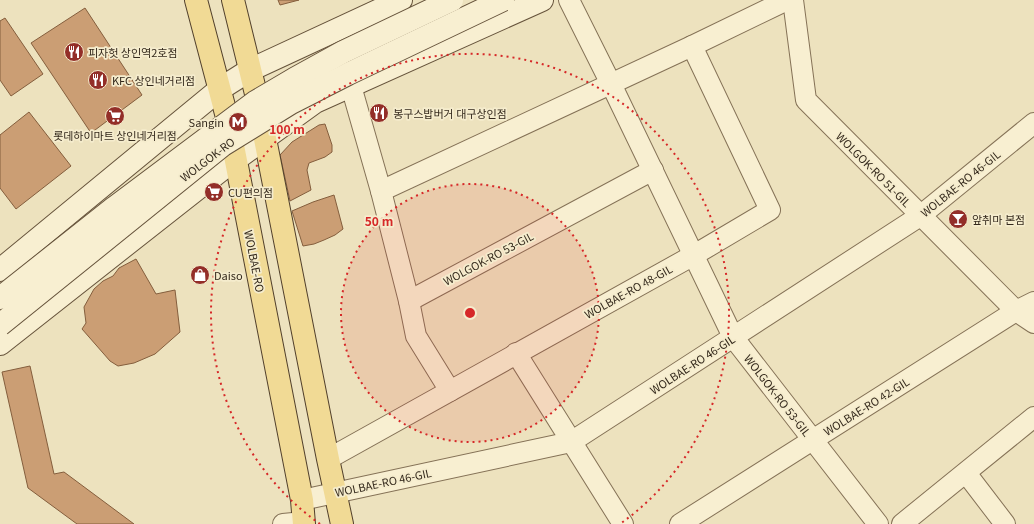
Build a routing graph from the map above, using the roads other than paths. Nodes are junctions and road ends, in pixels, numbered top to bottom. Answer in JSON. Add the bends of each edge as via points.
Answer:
{"nodes":[{"id":1,"x":196,"y":0,"type":"edge"},
{"id":2,"x":233,"y":0,"type":"edge"},
{"id":3,"x":401,"y":0,"type":"edge"},
{"id":4,"x":452,"y":0,"type":"edge"},
{"id":5,"x":503,"y":0,"type":"edge"},
{"id":6,"x":542,"y":0,"type":"edge"},
{"id":7,"x":569,"y":0,"type":"edge"},
{"id":8,"x":787,"y":0,"type":"edge"},
{"id":9,"x":793,"y":0,"type":"edge"},
{"id":10,"x":692,"y":46,"type":"junction"},
{"id":11,"x":250,"y":70,"type":"junction"},
{"id":12,"x":611,"y":84,"type":"junction"},
{"id":13,"x":351,"y":86,"type":"junction"},
{"id":14,"x":220,"y":89,"type":"junction"},
{"id":15,"x":1034,"y":124,"type":"edge"},
{"id":16,"x":265,"y":138,"type":"junction"},
{"id":17,"x":236,"y":159,"type":"junction"},
{"id":18,"x":652,"y":170,"type":"junction"},
{"id":19,"x":381,"y":191,"type":"junction"},
{"id":20,"x":920,"y":216,"type":"junction"},
{"id":21,"x":694,"y":255,"type":"junction"},
{"id":22,"x":0,"y":270,"type":"edge"},
{"id":23,"x":0,"y":298,"type":"edge"},
{"id":24,"x":409,"y":301,"type":"junction"},
{"id":25,"x":1034,"y":302,"type":"edge"},
{"id":26,"x":1016,"y":311,"type":"junction"},
{"id":27,"x":1034,"y":324,"type":"edge"},
{"id":28,"x":0,"y":325,"type":"edge"},
{"id":29,"x":733,"y":337,"type":"junction"},
{"id":30,"x":0,"y":344,"type":"edge"},
{"id":31,"x":516,"y":353,"type":"junction"},
{"id":32,"x":450,"y":391,"type":"junction"},
{"id":33,"x":1034,"y":417,"type":"edge"},
{"id":34,"x":812,"y":439,"type":"junction"},
{"id":35,"x":571,"y":442,"type":"junction"},
{"id":36,"x":328,"y":459,"type":"junction"},
{"id":37,"x":966,"y":473,"type":"junction"},
{"id":38,"x":336,"y":492,"type":"junction"},
{"id":39,"x":302,"y":500,"type":"junction"},
{"id":40,"x":297,"y":523,"type":"edge"},
{"id":41,"x":342,"y":524,"type":"edge"},
{"id":42,"x":623,"y":524,"type":"edge"},
{"id":43,"x":680,"y":524,"type":"edge"},
{"id":44,"x":878,"y":524,"type":"edge"},
{"id":45,"x":902,"y":524,"type":"edge"},
{"id":46,"x":1005,"y":524,"type":"edge"}],
"edges":[{"from":1,"to":14,"type":"main road","name":"WOLBAE-RO"},
{"from":2,"to":11,"type":"main road"},
{"from":3,"to":11,"type":"main road"},
{"from":4,"to":23,"type":"main road","name":"WOLGOK-RO","bridge":true,"via":[[344,52],[255,102],[115,206]]},
{"from":5,"to":28,"type":"main road","name":"WOLGOK-RO","bridge":true,"via":[[291,103],[223,145]]},
{"from":6,"to":13,"type":"main road"},
{"from":7,"to":12,"type":"street","name":"WOLGOK-RO 53-GIL"},
{"from":8,"to":10,"type":"street"},
{"from":9,"to":20,"type":"street","name":"WOLGOK-RO 51-GIL","via":[[806,100]]},
{"from":10,"to":12,"type":"street"},
{"from":10,"to":21,"type":"street","name":"WOLBAE-RO 48-GIL","via":[[770,210]]},
{"from":11,"to":14,"type":"main road"},
{"from":11,"to":16,"type":"main road"},
{"from":12,"to":18,"type":"street","name":"WOLGOK-RO 53-GIL"},
{"from":12,"to":19,"type":"street"},
{"from":13,"to":16,"type":"main road","via":[[315,102]]},
{"from":13,"to":19,"type":"street"},
{"from":14,"to":17,"type":"main road","name":"WOLBAE-RO"},
{"from":14,"to":22,"type":"main road"},
{"from":15,"to":20,"type":"street","name":"WOLBAE-RO 46-GIL"},
{"from":16,"to":17,"type":"main road"},
{"from":16,"to":36,"type":"main road"},
{"from":17,"to":30,"type":"main road"},
{"from":17,"to":39,"type":"main road","name":"WOLBAE-RO"},
{"from":18,"to":21,"type":"street","name":"WOLGOK-RO 53-GIL"},
{"from":18,"to":24,"type":"street","name":"WOLGOK-RO 53-GIL"},
{"from":19,"to":24,"type":"street"},
{"from":20,"to":26,"type":"street","name":"WOLGOK-RO 51-GIL"},
{"from":20,"to":29,"type":"street","name":"WOLBAE-RO 46-GIL"},
{"from":21,"to":29,"type":"street","name":"WOLGOK-RO 53-GIL"},
{"from":21,"to":31,"type":"street","name":"WOLBAE-RO 48-GIL"},
{"from":24,"to":32,"type":"street","via":[[416,336]]},
{"from":25,"to":26,"type":"street","name":"WOLBAE-RO 42-GIL"},
{"from":26,"to":27,"type":"street","name":"WOLGOK-RO 51-GIL"},
{"from":26,"to":34,"type":"street","name":"WOLBAE-RO 42-GIL"},
{"from":29,"to":34,"type":"street","name":"WOLGOK-RO 53-GIL"},
{"from":29,"to":35,"type":"street","name":"WOLBAE-RO 46-GIL"},
{"from":31,"to":32,"type":"street","name":"WOLBAE-RO 48-GIL"},
{"from":31,"to":35,"type":"street"},
{"from":32,"to":36,"type":"street","name":"WOLBAE-RO 48-GIL"},
{"from":33,"to":37,"type":"street"},
{"from":34,"to":43,"type":"street","name":"WOLBAE-RO 42-GIL"},
{"from":34,"to":44,"type":"street","name":"WOLGOK-RO 53-GIL"},
{"from":35,"to":38,"type":"street","name":"WOLBAE-RO 46-GIL"},
{"from":35,"to":42,"type":"street"},
{"from":36,"to":38,"type":"main road"},
{"from":37,"to":45,"type":"street"},
{"from":37,"to":46,"type":"street"},
{"from":38,"to":39,"type":"street","name":"WOLBAE-RO 46-GIL"},
{"from":38,"to":41,"type":"main road"},
{"from":39,"to":40,"type":"main road","name":"WOLBAE-RO"}]}
